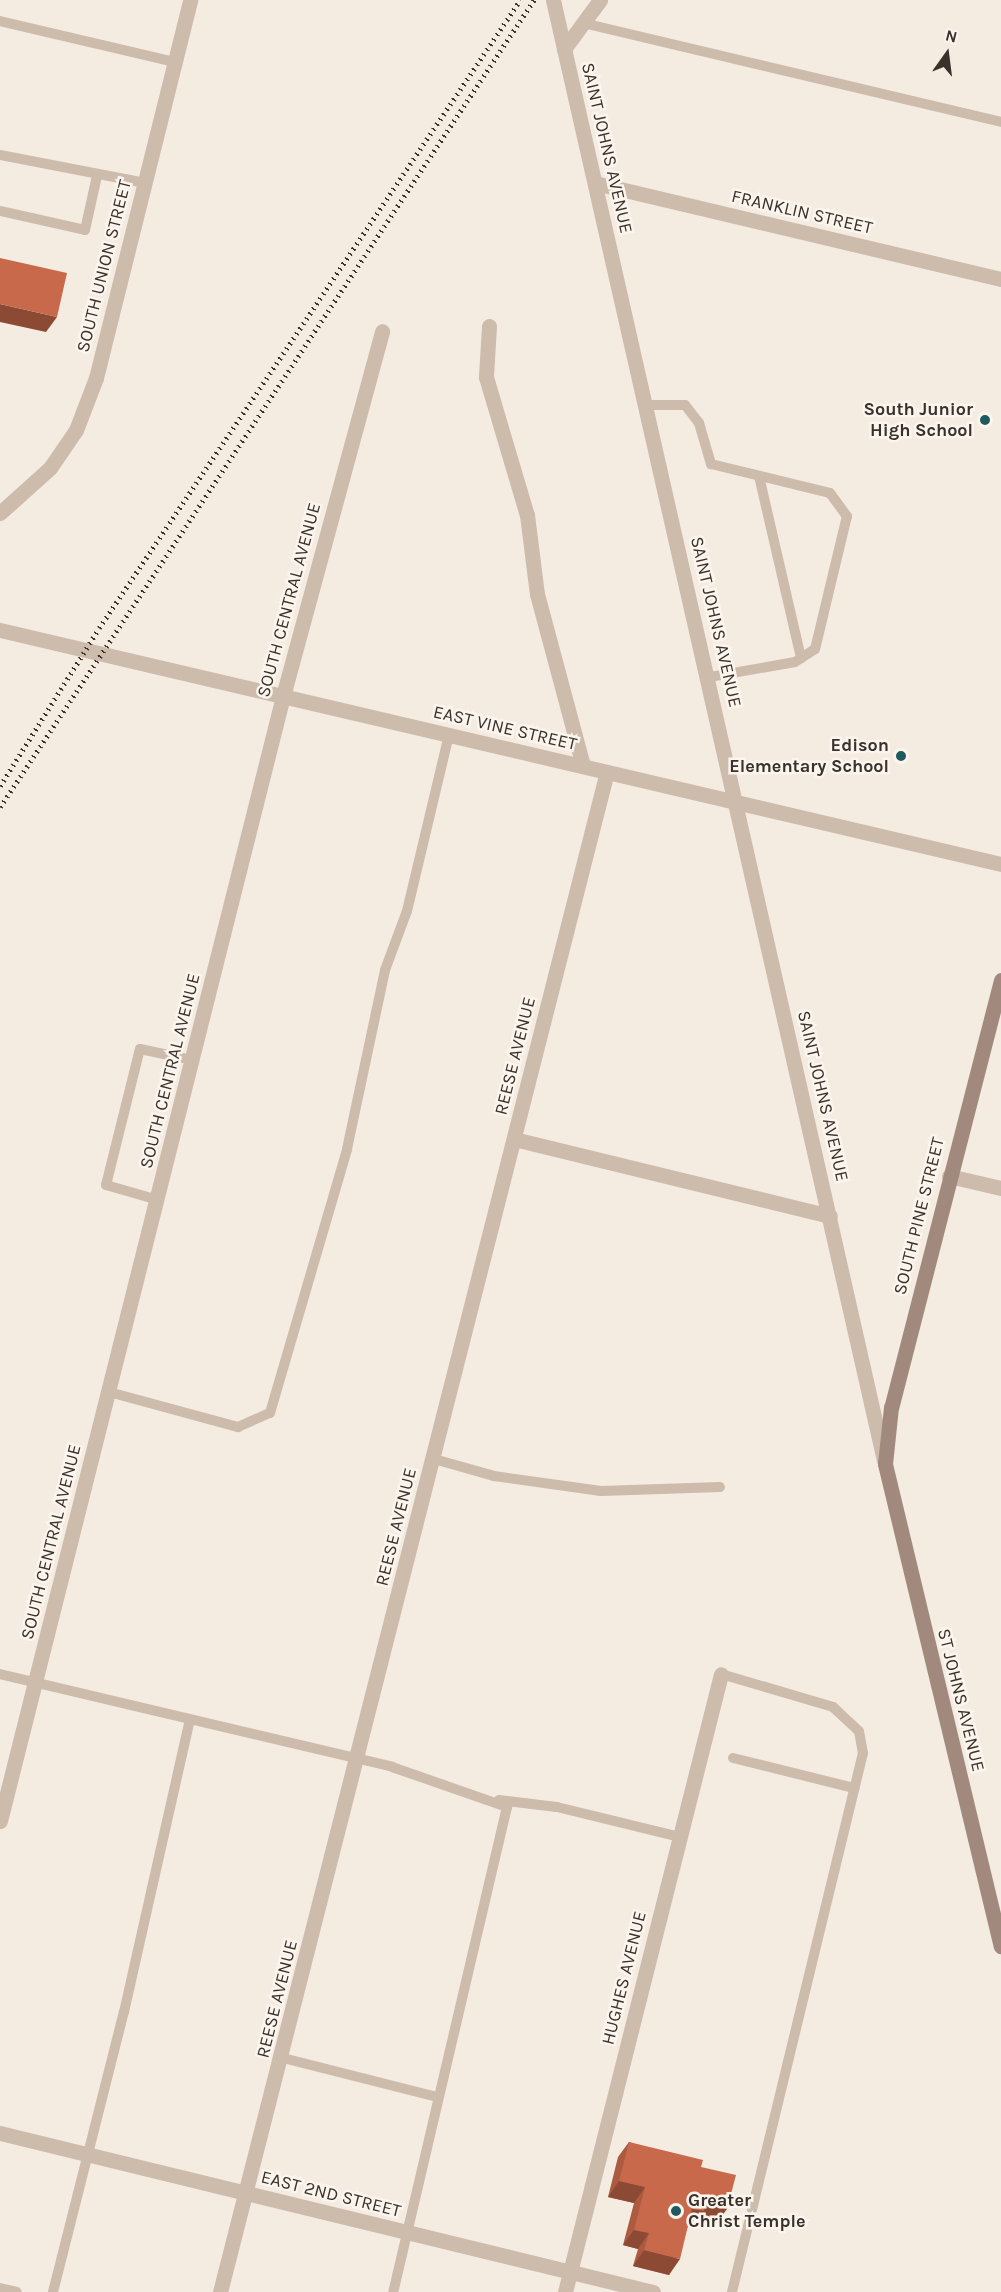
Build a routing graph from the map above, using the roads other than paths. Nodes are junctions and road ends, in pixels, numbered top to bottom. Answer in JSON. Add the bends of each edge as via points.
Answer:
{"nodes":[{"id":1,"x":190,"y":0,"type":"edge"},
{"id":2,"x":553,"y":0,"type":"edge"},
{"id":3,"x":600,"y":0,"type":"edge"},
{"id":4,"x":0,"y":21,"type":"edge"},
{"id":5,"x":583,"y":23,"type":"junction"},
{"id":6,"x":564,"y":49,"type":"junction"},
{"id":7,"x":175,"y":62,"type":"junction"},
{"id":8,"x":1001,"y":122,"type":"edge"},
{"id":9,"x":0,"y":155,"type":"edge"},
{"id":10,"x":97,"y":176,"type":"junction"},
{"id":11,"x":145,"y":183,"type":"junction"},
{"id":12,"x":595,"y":183,"type":"junction"},
{"id":13,"x":0,"y":211,"type":"edge"},
{"id":14,"x":1001,"y":279,"type":"edge"},
{"id":15,"x":489,"y":326,"type":"dead end"},
{"id":16,"x":381,"y":331,"type":"dead end"},
{"id":17,"x":646,"y":405,"type":"junction"},
{"id":18,"x":759,"y":476,"type":"junction"},
{"id":19,"x":0,"y":513,"type":"edge"},
{"id":20,"x":0,"y":630,"type":"edge"},
{"id":21,"x":798,"y":660,"type":"junction"},
{"id":22,"x":710,"y":677,"type":"junction"},
{"id":23,"x":283,"y":696,"type":"junction"},
{"id":24,"x":449,"y":735,"type":"junction"},
{"id":25,"x":583,"y":766,"type":"junction"},
{"id":26,"x":607,"y":772,"type":"junction"},
{"id":27,"x":737,"y":802,"type":"junction"},
{"id":28,"x":1001,"y":864,"type":"edge"},
{"id":29,"x":1001,"y":980,"type":"edge"},
{"id":30,"x":192,"y":1060,"type":"junction"},
{"id":31,"x":514,"y":1139,"type":"junction"},
{"id":32,"x":949,"y":1176,"type":"junction"},
{"id":33,"x":1001,"y":1188,"type":"edge"},
{"id":34,"x":158,"y":1200,"type":"junction"},
{"id":35,"x":830,"y":1216,"type":"junction"},
{"id":36,"x":110,"y":1392,"type":"junction"},
{"id":37,"x":434,"y":1459,"type":"junction"},
{"id":38,"x":885,"y":1464,"type":"junction"},
{"id":39,"x":720,"y":1487,"type":"dead end"},
{"id":40,"x":0,"y":1674,"type":"edge"},
{"id":41,"x":721,"y":1674,"type":"joint"},
{"id":42,"x":35,"y":1683,"type":"junction"},
{"id":43,"x":190,"y":1719,"type":"junction"},
{"id":44,"x":733,"y":1758,"type":"dead end"},
{"id":45,"x":358,"y":1759,"type":"junction"},
{"id":46,"x":854,"y":1788,"type":"junction"},
{"id":47,"x":499,"y":1800,"type":"junction"},
{"id":48,"x":0,"y":1821,"type":"edge"},
{"id":49,"x":680,"y":1837,"type":"junction"},
{"id":50,"x":1001,"y":1946,"type":"edge"},
{"id":51,"x":283,"y":2058,"type":"junction"},
{"id":52,"x":437,"y":2097,"type":"junction"},
{"id":53,"x":0,"y":2133,"type":"edge"},
{"id":54,"x":88,"y":2154,"type":"junction"},
{"id":55,"x":248,"y":2194,"type":"junction"},
{"id":56,"x":409,"y":2233,"type":"junction"},
{"id":57,"x":570,"y":2272,"type":"junction"},
{"id":58,"x":0,"y":2288,"type":"edge"},
{"id":59,"x":17,"y":2292,"type":"edge"},
{"id":60,"x":53,"y":2292,"type":"edge"},
{"id":61,"x":220,"y":2292,"type":"edge"},
{"id":62,"x":393,"y":2292,"type":"edge"},
{"id":63,"x":565,"y":2292,"type":"edge"},
{"id":64,"x":653,"y":2292,"type":"edge"},
{"id":65,"x":732,"y":2292,"type":"edge"}],
"edges":[{"from":1,"to":7,"type":"street","name":"SOUTH UNION STREET"},
{"from":2,"to":6,"type":"street","name":"SAINT JOHNS AVENUE"},
{"from":3,"to":5,"type":"street"},
{"from":4,"to":7,"type":"lane"},
{"from":5,"to":6,"type":"street"},
{"from":5,"to":8,"type":"lane"},
{"from":6,"to":12,"type":"street","name":"SAINT JOHNS AVENUE"},
{"from":7,"to":11,"type":"street","name":"SOUTH UNION STREET"},
{"from":9,"to":10,"type":"lane"},
{"from":10,"to":11,"type":"lane"},
{"from":10,"to":13,"type":"lane","via":[[85,230]]},
{"from":11,"to":19,"type":"street","name":"SOUTH UNION STREET","via":[[96,378],[76,430],[50,468]]},
{"from":12,"to":14,"type":"street","name":"FRANKLIN STREET"},
{"from":12,"to":17,"type":"street","name":"SAINT JOHNS AVENUE"},
{"from":15,"to":25,"type":"street","via":[[486,377],[527,515],[537,594]]},
{"from":16,"to":23,"type":"street","name":"SOUTH CENTRAL AVENUE"},
{"from":17,"to":18,"type":"lane","via":[[685,405],[707,447],[711,464]]},
{"from":17,"to":22,"type":"street","name":"SAINT JOHNS AVENUE"},
{"from":18,"to":21,"type":"lane"},
{"from":18,"to":21,"type":"lane","via":[[830,493],[847,516],[815,649]]},
{"from":20,"to":23,"type":"street","name":"EAST VINE STREET"},
{"from":21,"to":22,"type":"lane"},
{"from":22,"to":27,"type":"street","name":"SAINT JOHNS AVENUE"},
{"from":23,"to":24,"type":"street","name":"EAST VINE STREET"},
{"from":23,"to":30,"type":"street","name":"SOUTH CENTRAL AVENUE"},
{"from":24,"to":25,"type":"street","name":"EAST VINE STREET"},
{"from":24,"to":36,"type":"lane","via":[[407,911],[385,970],[347,1149],[270,1413],[238,1427]]},
{"from":25,"to":26,"type":"street","name":"EAST VINE STREET"},
{"from":26,"to":27,"type":"street","name":"EAST VINE STREET"},
{"from":26,"to":31,"type":"street","name":"REESE AVENUE"},
{"from":27,"to":28,"type":"street","name":"EAST VINE STREET"},
{"from":27,"to":35,"type":"street","name":"SAINT JOHNS AVENUE"},
{"from":29,"to":32,"type":"main road","name":"SOUTH PINE STREET"},
{"from":30,"to":34,"type":"street","name":"SOUTH CENTRAL AVENUE"},
{"from":30,"to":34,"type":"lane","via":[[140,1049],[106,1185]]},
{"from":31,"to":35,"type":"street"},
{"from":31,"to":37,"type":"street","name":"REESE AVENUE"},
{"from":32,"to":33,"type":"street"},
{"from":32,"to":38,"type":"main road","name":"SOUTH PINE STREET","via":[[891,1407]]},
{"from":34,"to":36,"type":"street","name":"SOUTH CENTRAL AVENUE"},
{"from":35,"to":38,"type":"street","name":"SAINT JOHNS AVENUE"},
{"from":36,"to":42,"type":"street","name":"SOUTH CENTRAL AVENUE"},
{"from":37,"to":39,"type":"lane","via":[[494,1476],[601,1491]]},
{"from":37,"to":45,"type":"street","name":"REESE AVENUE"},
{"from":38,"to":50,"type":"main road","name":"ST JOHNS AVENUE"},
{"from":40,"to":42,"type":"lane"},
{"from":41,"to":46,"type":"lane","via":[[832,1707],[851,1720],[863,1753]]},
{"from":41,"to":49,"type":"street","name":"HUGHES AVENUE"},
{"from":42,"to":43,"type":"lane"},
{"from":42,"to":48,"type":"street","name":"SOUTH CENTRAL AVENUE"},
{"from":43,"to":45,"type":"lane"},
{"from":43,"to":54,"type":"lane"},
{"from":44,"to":46,"type":"lane"},
{"from":45,"to":47,"type":"lane"},
{"from":45,"to":51,"type":"street","name":"REESE AVENUE"},
{"from":46,"to":65,"type":"lane"},
{"from":47,"to":49,"type":"lane","via":[[557,1807]]},
{"from":47,"to":52,"type":"lane","via":[[509,1817]]},
{"from":49,"to":57,"type":"street","name":"HUGHES AVENUE"},
{"from":51,"to":52,"type":"lane"},
{"from":51,"to":55,"type":"street","name":"REESE AVENUE"},
{"from":52,"to":56,"type":"lane"},
{"from":53,"to":54,"type":"street","name":"EAST 2ND STREET"},
{"from":54,"to":55,"type":"street","name":"EAST 2ND STREET"},
{"from":54,"to":60,"type":"lane"},
{"from":55,"to":56,"type":"street","name":"EAST 2ND STREET"},
{"from":55,"to":61,"type":"street","name":"REESE AVENUE"},
{"from":56,"to":57,"type":"street","name":"EAST 2ND STREET"},
{"from":56,"to":62,"type":"lane"},
{"from":57,"to":63,"type":"street","name":"HUGHES AVENUE"},
{"from":57,"to":64,"type":"street","name":"EAST 2ND STREET"},
{"from":58,"to":59,"type":"lane"}]}
